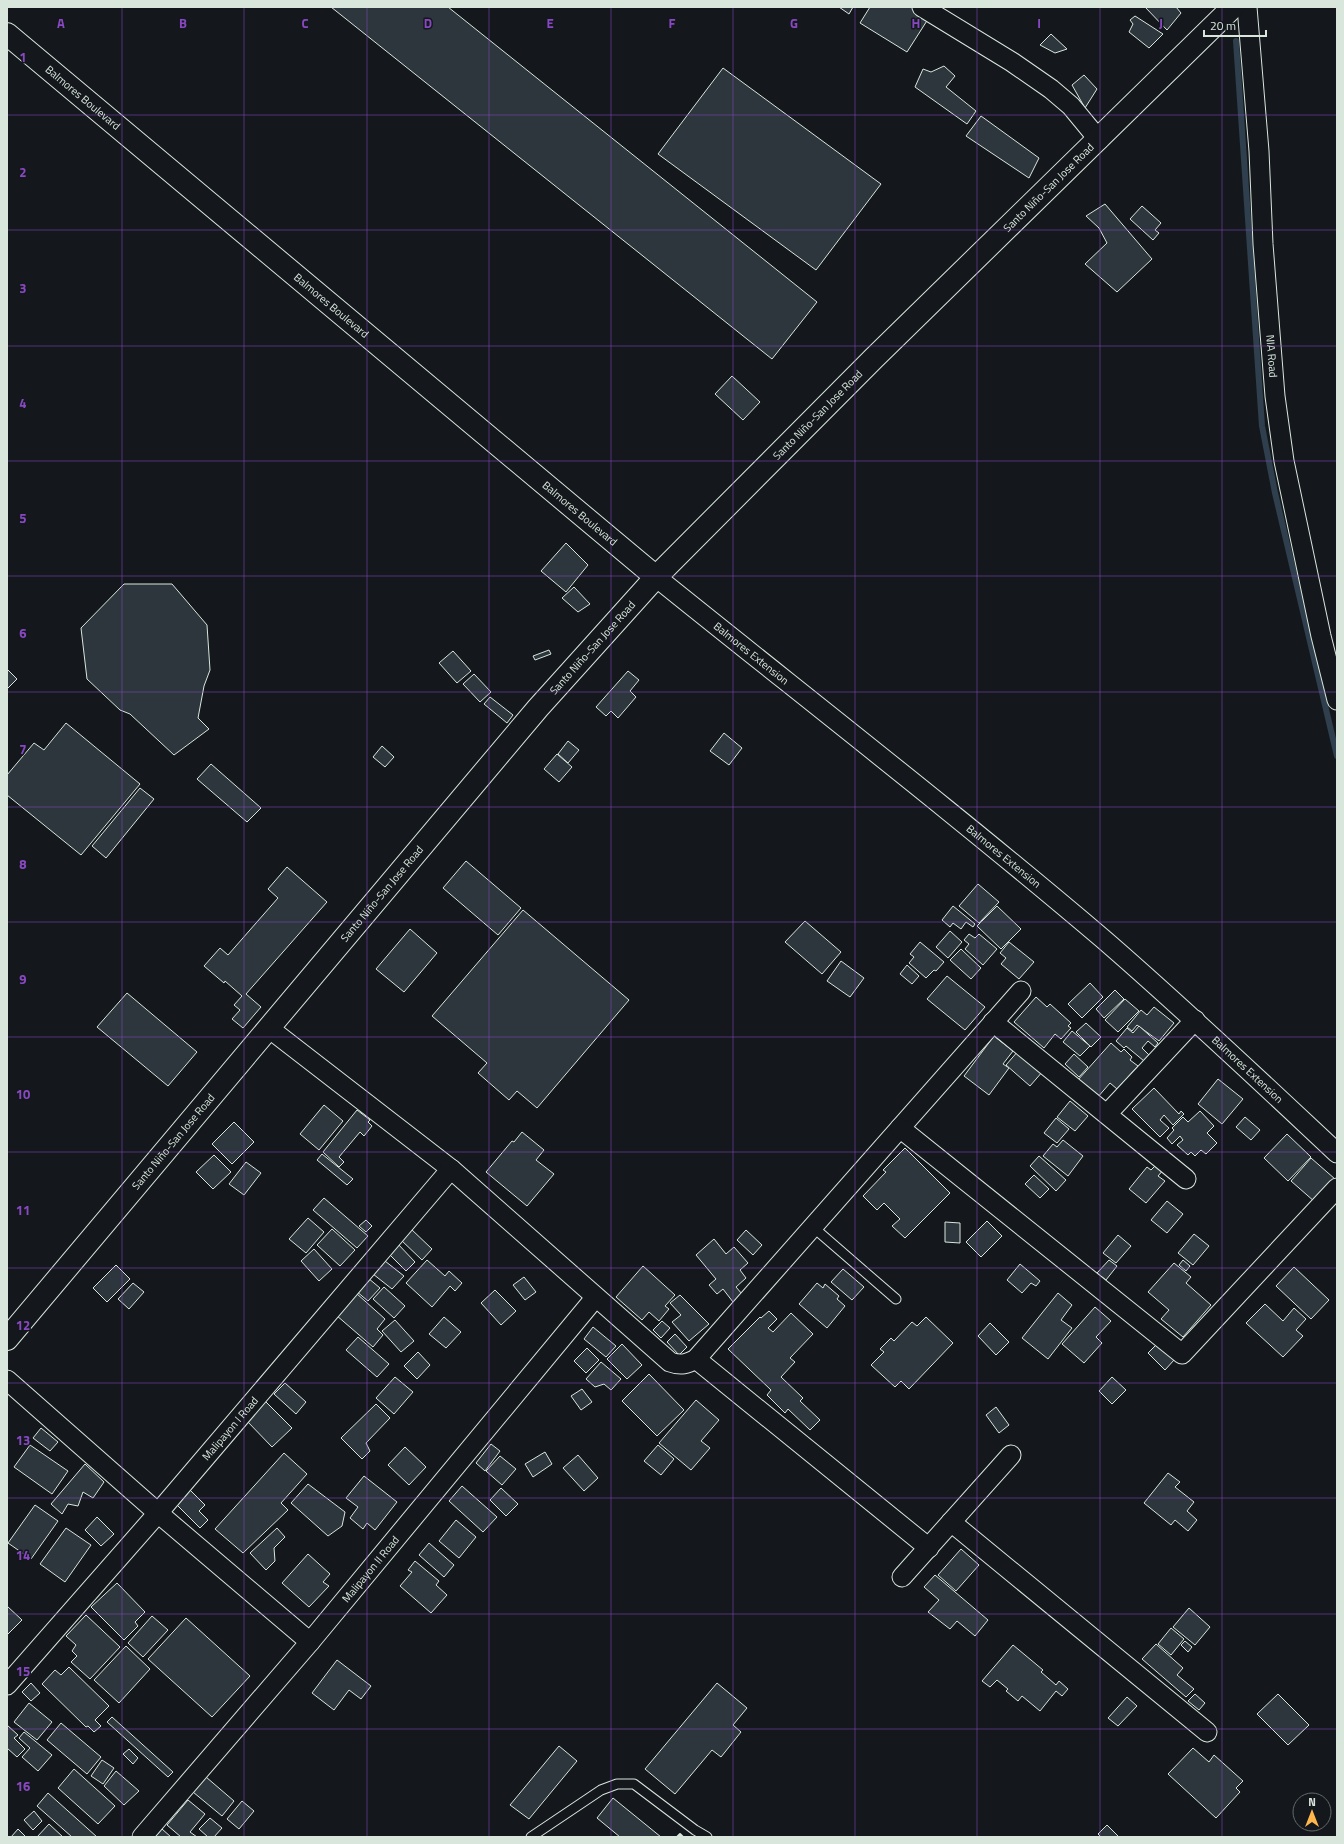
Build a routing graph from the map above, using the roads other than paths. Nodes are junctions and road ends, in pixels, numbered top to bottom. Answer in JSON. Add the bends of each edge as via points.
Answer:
{"nodes":[{"id":1,"x":922,"y":7,"type":"edge"},
{"id":2,"x":1233,"y":7,"type":"edge"},
{"id":3,"x":1247,"y":7,"type":"edge"},
{"id":4,"x":7,"y":34,"type":"edge"},
{"id":5,"x":1099,"y":140,"type":"junction"},
{"id":6,"x":656,"y":577,"type":"junction"},
{"id":7,"x":1337,"y":700,"type":"edge"},
{"id":8,"x":1021,"y":991,"type":"dead end"},
{"id":9,"x":1195,"y":1020,"type":"junction"},
{"id":10,"x":993,"y":1022,"type":"junction"},
{"id":11,"x":270,"y":1029,"type":"junction"},
{"id":12,"x":1107,"y":1114,"type":"junction"},
{"id":13,"x":900,"y":1128,"type":"junction"},
{"id":14,"x":1337,"y":1153,"type":"edge"},
{"id":15,"x":451,"y":1169,"type":"junction"},
{"id":16,"x":1186,"y":1179,"type":"dead end"},
{"id":17,"x":1337,"y":1188,"type":"edge"},
{"id":18,"x":813,"y":1227,"type":"junction"},
{"id":19,"x":596,"y":1298,"type":"junction"},
{"id":20,"x":896,"y":1299,"type":"dead end"},
{"id":21,"x":7,"y":1339,"type":"edge"},
{"id":22,"x":696,"y":1359,"type":"junction"},
{"id":23,"x":7,"y":1380,"type":"edge"},
{"id":24,"x":1011,"y":1455,"type":"dead end"},
{"id":25,"x":158,"y":1513,"type":"junction"},
{"id":26,"x":951,"y":1522,"type":"junction"},
{"id":27,"x":929,"y":1548,"type":"junction"},
{"id":28,"x":902,"y":1577,"type":"dead end"},
{"id":29,"x":310,"y":1642,"type":"junction"},
{"id":30,"x":7,"y":1685,"type":"edge"},
{"id":31,"x":1207,"y":1732,"type":"dead end"},
{"id":32,"x":142,"y":1837,"type":"edge"},
{"id":33,"x":531,"y":1837,"type":"edge"},
{"id":34,"x":707,"y":1837,"type":"edge"}],
"edges":[{"from":1,"to":5,"type":"street","via":[[1051,89],[1071,106]]},
{"from":2,"to":5,"type":"main road","name":"Santo Niño-San Jose Road"},
{"from":3,"to":7,"type":"street","name":"NIA Road","via":[[1275,396],[1284,462]]},
{"from":4,"to":6,"type":"main road","name":"Balmores Boulevard"},
{"from":5,"to":6,"type":"main road","name":"Santo Niño-San Jose Road","via":[[874,358]]},
{"from":6,"to":9,"type":"street","name":"Balmores Extension","via":[[998,852]]},
{"from":6,"to":11,"type":"main road","name":"Santo Niño-San Jose Road","via":[[538,708]]},
{"from":8,"to":10,"type":"street"},
{"from":9,"to":12,"type":"street"},
{"from":9,"to":14,"type":"street","name":"Balmores Extension"},
{"from":10,"to":12,"type":"street"},
{"from":10,"to":13,"type":"street"},
{"from":11,"to":15,"type":"street"},
{"from":11,"to":21,"type":"main road","name":"Santo Niño-San Jose Road"},
{"from":12,"to":16,"type":"street"},
{"from":13,"to":17,"type":"street","via":[[1182,1354]]},
{"from":13,"to":18,"type":"street"},
{"from":15,"to":19,"type":"street"},
{"from":15,"to":25,"type":"street","name":"Malipayon I Road"},
{"from":18,"to":20,"type":"lane"},
{"from":18,"to":22,"type":"street"},
{"from":19,"to":22,"type":"street","via":[[670,1362],[678,1365],[687,1364]]},
{"from":19,"to":29,"type":"street","name":"Malipayon II Road"},
{"from":22,"to":27,"type":"street"},
{"from":23,"to":25,"type":"street"},
{"from":24,"to":26,"type":"street"},
{"from":25,"to":29,"type":"street"},
{"from":25,"to":30,"type":"street","name":"Malipayon I Road"},
{"from":26,"to":27,"type":"street"},
{"from":26,"to":31,"type":"street"},
{"from":27,"to":28,"type":"street"},
{"from":29,"to":32,"type":"street","name":"Malipayon II Road"},
{"from":33,"to":34,"type":"lane","via":[[601,1790],[617,1784],[634,1784]]}]}
